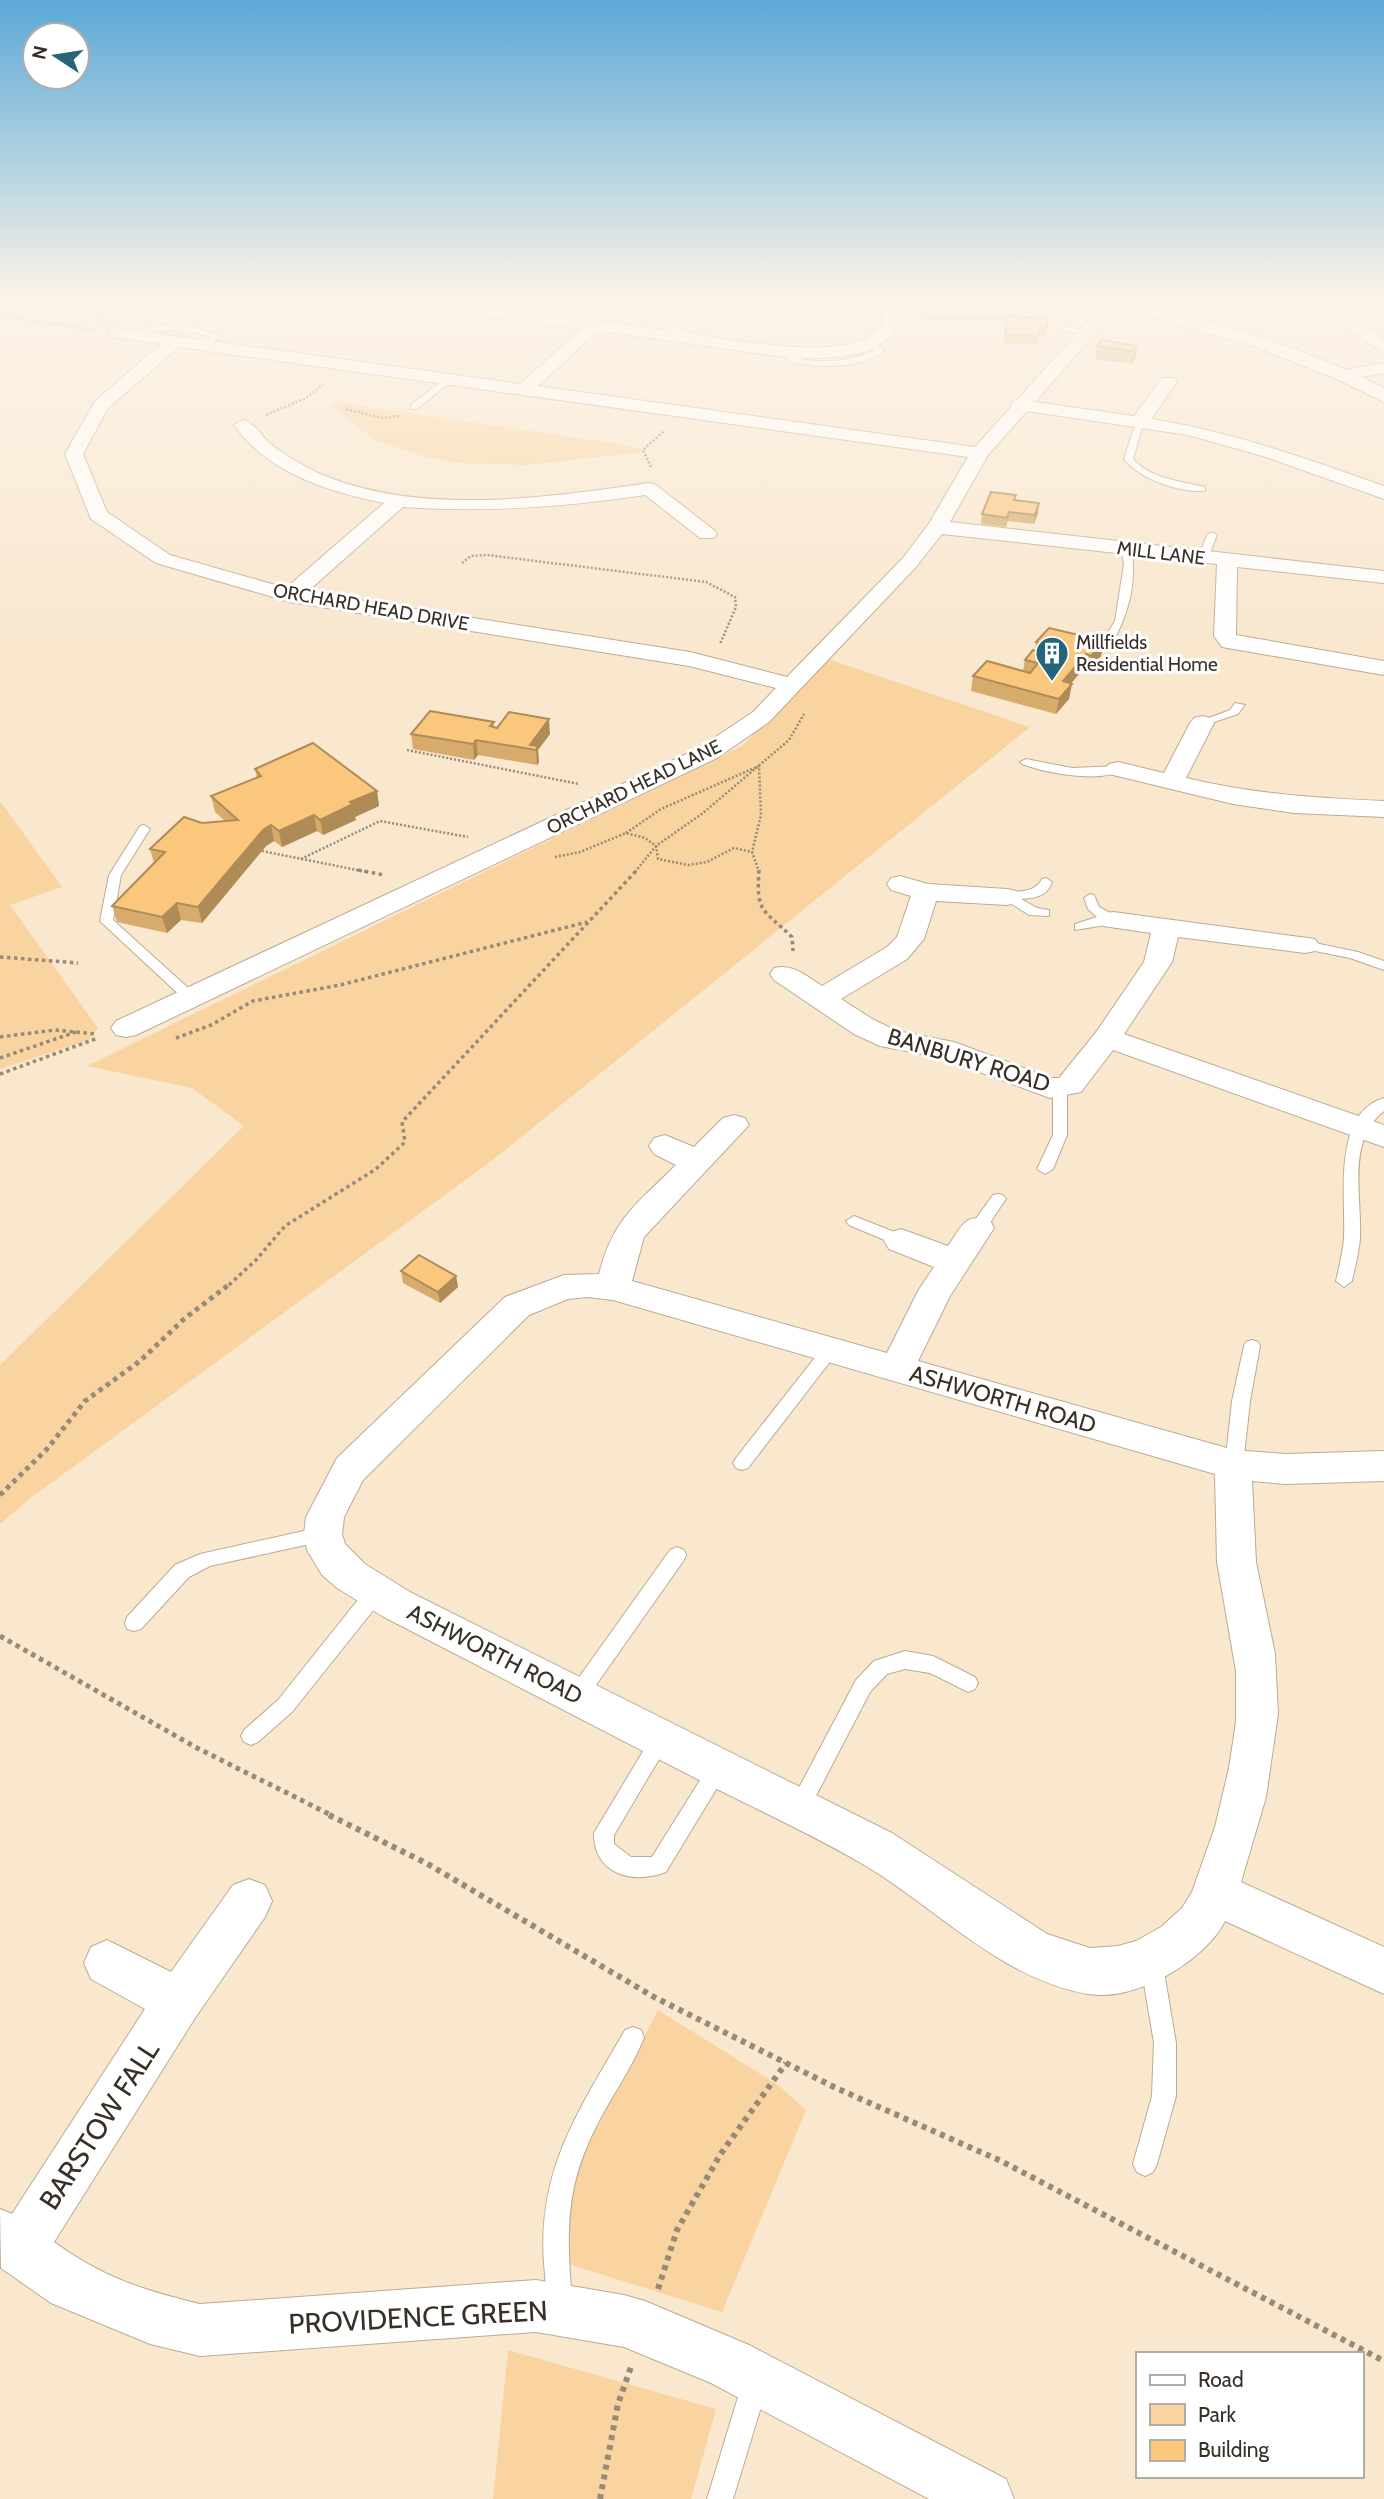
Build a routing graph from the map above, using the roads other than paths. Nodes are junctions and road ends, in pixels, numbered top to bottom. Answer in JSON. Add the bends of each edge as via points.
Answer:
{"nodes":[{"id":1,"x":95,"y":417,"type":"edge"},
{"id":2,"x":724,"y":417,"type":"edge"},
{"id":3,"x":1010,"y":417,"type":"edge"},
{"id":4,"x":1107,"y":417,"type":"edge"},
{"id":5,"x":1143,"y":417,"type":"edge"},
{"id":6,"x":1140,"y":421,"type":"junction"},
{"id":7,"x":243,"y":425,"type":"road end"},
{"id":8,"x":980,"y":453,"type":"junction"},
{"id":9,"x":1202,"y":489,"type":"dead end"},
{"id":10,"x":1384,"y":493,"type":"edge"},
{"id":11,"x":398,"y":501,"type":"junction"},
{"id":12,"x":937,"y":527,"type":"junction"},
{"id":13,"x":707,"y":534,"type":"dead end"},
{"id":14,"x":1212,"y":535,"type":"dead end"},
{"id":15,"x":1126,"y":549,"type":"junction"},
{"id":16,"x":1203,"y":558,"type":"junction"},
{"id":17,"x":1227,"y":561,"type":"junction"},
{"id":18,"x":1384,"y":577,"type":"edge"},
{"id":19,"x":290,"y":596,"type":"junction"},
{"id":20,"x":1105,"y":646,"type":"dead end"},
{"id":21,"x":1384,"y":668,"type":"edge"},
{"id":22,"x":787,"y":689,"type":"junction"},
{"id":23,"x":1239,"y":705,"type":"dead end"},
{"id":24,"x":1202,"y":723,"type":"joint"},
{"id":25,"x":1026,"y":762,"type":"dead end"},
{"id":26,"x":1118,"y":769,"type":"joint"},
{"id":27,"x":1171,"y":782,"type":"junction"},
{"id":28,"x":1384,"y":809,"type":"edge"},
{"id":29,"x":144,"y":829,"type":"dead end"},
{"id":30,"x":1045,"y":883,"type":"dead end"},
{"id":31,"x":1007,"y":897,"type":"junction"},
{"id":32,"x":1090,"y":898,"type":"dead end"},
{"id":33,"x":1044,"y":913,"type":"dead end"},
{"id":34,"x":1113,"y":920,"type":"junction"},
{"id":35,"x":1080,"y":927,"type":"dead end"},
{"id":36,"x":1166,"y":928,"type":"junction"},
{"id":37,"x":1305,"y":945,"type":"joint"},
{"id":38,"x":1384,"y":967,"type":"edge"},
{"id":39,"x":784,"y":974,"type":"road end"},
{"id":40,"x":191,"y":998,"type":"junction"},
{"id":41,"x":822,"y":998,"type":"junction"},
{"id":42,"x":126,"y":1028,"type":"road end"},
{"id":43,"x":1107,"y":1038,"type":"junction"},
{"id":44,"x":1060,"y":1088,"type":"junction"},
{"id":45,"x":1384,"y":1103,"type":"edge"},
{"id":46,"x":734,"y":1125,"type":"dead end"},
{"id":47,"x":1371,"y":1132,"type":"edge"},
{"id":48,"x":665,"y":1146,"type":"dead end"},
{"id":49,"x":698,"y":1162,"type":"junction"},
{"id":50,"x":1045,"y":1169,"type":"dead end"},
{"id":51,"x":998,"y":1199,"type":"dead end"},
{"id":52,"x":854,"y":1221,"type":"dead end"},
{"id":53,"x":978,"y":1228,"type":"joint"},
{"id":54,"x":901,"y":1241,"type":"joint"},
{"id":55,"x":953,"y":1261,"type":"junction"},
{"id":56,"x":1344,"y":1281,"type":"dead end"},
{"id":57,"x":613,"y":1288,"type":"junction"},
{"id":58,"x":1252,"y":1346,"type":"dead end"},
{"id":59,"x":830,"y":1350,"type":"junction"},
{"id":60,"x":897,"y":1368,"type":"junction"},
{"id":61,"x":743,"y":1463,"type":"dead end"},
{"id":62,"x":1234,"y":1465,"type":"junction"},
{"id":63,"x":1384,"y":1466,"type":"edge"},
{"id":64,"x":322,"y":1535,"type":"junction"},
{"id":65,"x":677,"y":1555,"type":"dead end"},
{"id":66,"x":376,"y":1592,"type":"junction"},
{"id":67,"x":134,"y":1623,"type":"dead end"},
{"id":68,"x":968,"y":1683,"type":"dead end"},
{"id":69,"x":577,"y":1696,"type":"junction"},
{"id":70,"x":251,"y":1736,"type":"dead end"},
{"id":71,"x":661,"y":1739,"type":"junction"},
{"id":72,"x":719,"y":1768,"type":"junction"},
{"id":73,"x":799,"y":1809,"type":"junction"},
{"id":74,"x":1214,"y":1893,"type":"junction"},
{"id":75,"x":249,"y":1901,"type":"dead end"},
{"id":76,"x":1150,"y":1958,"type":"junction"},
{"id":77,"x":107,"y":1964,"type":"dead end"},
{"id":78,"x":1384,"y":1971,"type":"edge"},
{"id":79,"x":178,"y":2001,"type":"junction"},
{"id":80,"x":633,"y":2038,"type":"dead end"},
{"id":81,"x":1145,"y":2164,"type":"dead end"},
{"id":82,"x":9,"y":2242,"type":"edge"},
{"id":83,"x":560,"y":2309,"type":"junction"},
{"id":84,"x":757,"y":2378,"type":"junction"},
{"id":85,"x":720,"y":2499,"type":"edge"},
{"id":86,"x":986,"y":2499,"type":"edge"}],
"edges":[{"from":1,"to":19,"type":"street","name":"ORCHARD HEAD DRIVE","via":[[74,454],[98,515],[163,559]]},
{"from":2,"to":8,"type":"street"},
{"from":3,"to":8,"type":"street","name":"ORCHARD HEAD LANE"},
{"from":4,"to":6,"type":"street"},
{"from":5,"to":6,"type":"street"},
{"from":6,"to":9,"type":"lane","via":[[1128,459],[1132,465],[1148,475]]},
{"from":6,"to":10,"type":"street","via":[[1230,440]]},
{"from":7,"to":11,"type":"street","via":[[268,451],[299,470]]},
{"from":8,"to":12,"type":"street","name":"ORCHARD HEAD LANE"},
{"from":11,"to":13,"type":"street","via":[[493,505],[573,501],[649,489]]},
{"from":11,"to":19,"type":"street"},
{"from":12,"to":15,"type":"street","name":"MILL LANE"},
{"from":12,"to":22,"type":"street","name":"ORCHARD HEAD LANE","via":[[909,564]]},
{"from":14,"to":16,"type":"lane"},
{"from":15,"to":16,"type":"street","name":"MILL LANE"},
{"from":15,"to":20,"type":"lane","via":[[1129,564],[1120,621]]},
{"from":16,"to":17,"type":"street","name":"MILL LANE"},
{"from":17,"to":18,"type":"street","name":"MILL LANE"},
{"from":17,"to":21,"type":"street","via":[[1225,636],[1230,642]]},
{"from":19,"to":22,"type":"street","name":"ORCHARD HEAD DRIVE","via":[[690,659]]},
{"from":22,"to":40,"type":"street","name":"ORCHARD HEAD LANE","via":[[741,734],[708,753]]},
{"from":23,"to":24,"type":"lane","via":[[1234,712]]},
{"from":24,"to":27,"type":"street"},
{"from":25,"to":26,"type":"lane","via":[[1086,773]]},
{"from":26,"to":27,"type":"street"},
{"from":27,"to":28,"type":"street","via":[[1294,805]]},
{"from":29,"to":40,"type":"lane","via":[[115,875],[106,921]]},
{"from":30,"to":31,"type":"lane","via":[[1035,894]]},
{"from":31,"to":33,"type":"lane"},
{"from":31,"to":41,"type":"street","via":[[913,888],[915,917],[910,939],[897,953]]},
{"from":32,"to":34,"type":"lane","via":[[1097,912]]},
{"from":34,"to":35,"type":"lane"},
{"from":34,"to":36,"type":"street"},
{"from":36,"to":37,"type":"street"},
{"from":36,"to":43,"type":"street","name":"BANBURY ROAD","via":[[1158,962]]},
{"from":37,"to":38,"type":"lane"},
{"from":39,"to":41,"type":"street","name":"BANBURY ROAD"},
{"from":40,"to":42,"type":"street","name":"ORCHARD HEAD LANE"},
{"from":41,"to":44,"type":"street","name":"BANBURY ROAD","via":[[890,1039],[944,1049],[1030,1082]]},
{"from":43,"to":44,"type":"street","name":"BANBURY ROAD","via":[[1069,1085]]},
{"from":43,"to":47,"type":"street"},
{"from":44,"to":50,"type":"lane","via":[[1060,1135]]},
{"from":45,"to":47,"type":"lane"},
{"from":46,"to":49,"type":"street"},
{"from":47,"to":56,"type":"lane","via":[[1351,1165],[1352,1241]]},
{"from":48,"to":49,"type":"street"},
{"from":49,"to":57,"type":"street","via":[[631,1230]]},
{"from":51,"to":53,"type":"lane"},
{"from":52,"to":54,"type":"lane"},
{"from":53,"to":55,"type":"street"},
{"from":54,"to":55,"type":"street"},
{"from":55,"to":60,"type":"street"},
{"from":57,"to":59,"type":"street","name":"ASHWORTH ROAD"},
{"from":57,"to":64,"type":"street","name":"ASHWORTH ROAD","via":[[564,1287],[517,1306],[350,1469],[331,1498]]},
{"from":58,"to":62,"type":"lane"},
{"from":59,"to":60,"type":"street","name":"ASHWORTH ROAD"},
{"from":59,"to":61,"type":"lane"},
{"from":60,"to":62,"type":"street","name":"ASHWORTH ROAD"},
{"from":62,"to":63,"type":"street","name":"ASHWORTH ROAD","via":[[1285,1469]]},
{"from":62,"to":74,"type":"street","name":"ASHWORTH ROAD","via":[[1238,1578],[1255,1655],[1257,1723],[1247,1792]]},
{"from":64,"to":66,"type":"street","name":"ASHWORTH ROAD","via":[[323,1545],[355,1581]]},
{"from":64,"to":67,"type":"lane","via":[[207,1559],[182,1571]]},
{"from":65,"to":69,"type":"lane"},
{"from":66,"to":69,"type":"street","name":"ASHWORTH ROAD"},
{"from":66,"to":70,"type":"lane","via":[[285,1706]]},
{"from":68,"to":73,"type":"lane","via":[[933,1665],[905,1660],[881,1667],[863,1686]]},
{"from":69,"to":71,"type":"street","name":"ASHWORTH ROAD"},
{"from":71,"to":72,"type":"street","name":"ASHWORTH ROAD"},
{"from":71,"to":72,"type":"lane","via":[[604,1833],[604,1848],[632,1869],[659,1865]]},
{"from":72,"to":73,"type":"street","name":"ASHWORTH ROAD"},
{"from":73,"to":76,"type":"street","name":"ASHWORTH ROAD","via":[[876,1848],[1017,1943],[1051,1959],[1091,1971],[1131,1966]]},
{"from":74,"to":76,"type":"street","name":"ASHWORTH ROAD","via":[[1198,1924],[1170,1950]]},
{"from":74,"to":78,"type":"street"},
{"from":75,"to":79,"type":"street","name":"BARSTOW FALL"},
{"from":76,"to":81,"type":"lane","via":[[1165,2043],[1164,2096]]},
{"from":77,"to":79,"type":"street"},
{"from":79,"to":82,"type":"street","name":"BARSTOW FALL"},
{"from":80,"to":83,"type":"lane","via":[[574,2147],[556,2205]]},
{"from":82,"to":83,"type":"street","name":"PROVIDENCE GREEN","via":[[69,2285],[150,2318],[200,2330],[536,2306]]},
{"from":83,"to":84,"type":"street","name":"PROVIDENCE GREEN","via":[[645,2327]]},
{"from":84,"to":85,"type":"lane"},
{"from":84,"to":86,"type":"street","name":"PROVIDENCE GREEN"}]}
